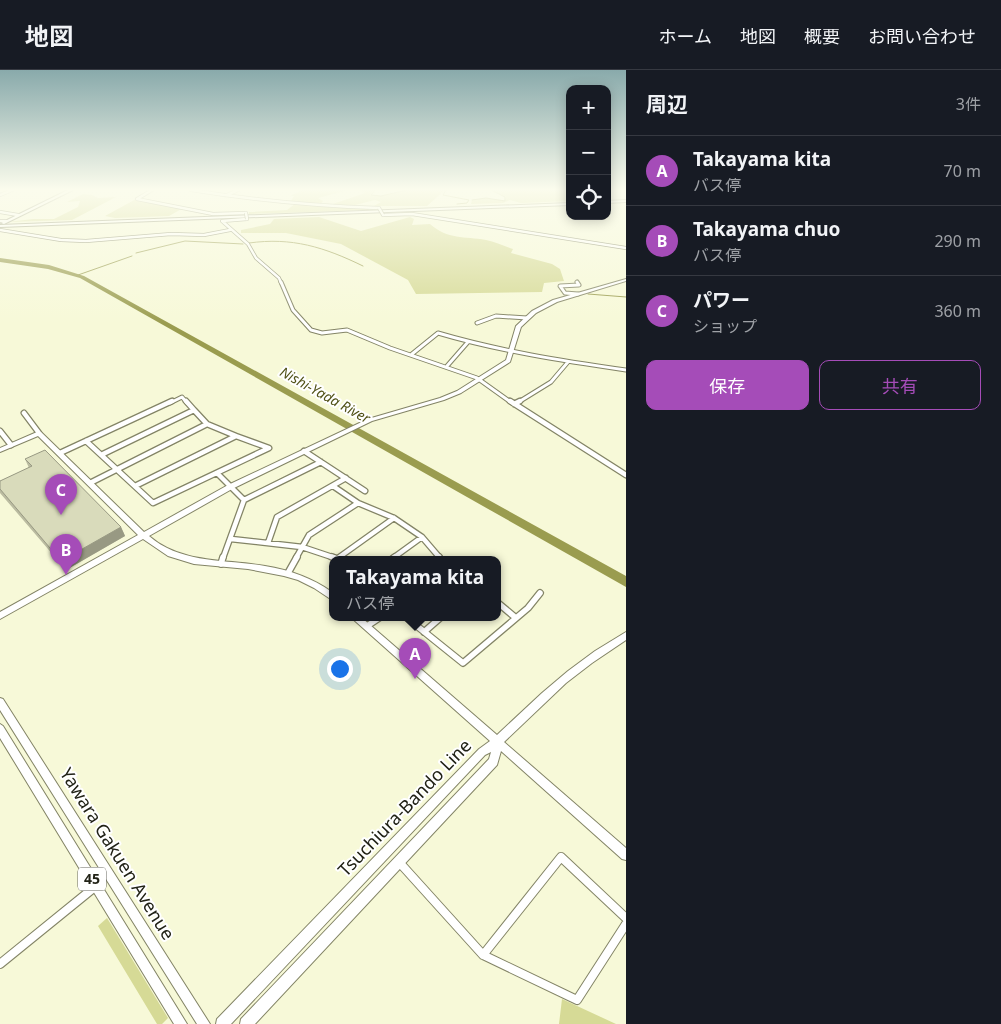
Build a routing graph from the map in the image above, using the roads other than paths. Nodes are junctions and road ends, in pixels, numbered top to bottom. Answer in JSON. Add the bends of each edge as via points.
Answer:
{"nodes":[{"id":1,"x":28,"y":235,"type":"edge"},
{"id":2,"x":165,"y":235,"type":"edge"},
{"id":3,"x":188,"y":235,"type":"edge"},
{"id":4,"x":206,"y":235,"type":"edge"},
{"id":5,"x":236,"y":235,"type":"edge"},
{"id":6,"x":541,"y":235,"type":"edge"},
{"id":7,"x":626,"y":248,"type":"edge"},
{"id":8,"x":626,"y":280,"type":"edge"},
{"id":9,"x":577,"y":282,"type":"dead end"},
{"id":10,"x":578,"y":294,"type":"junction"},
{"id":11,"x":527,"y":318,"type":"junction"},
{"id":12,"x":477,"y":322,"type":"dead end"},
{"id":13,"x":468,"y":342,"type":"junction"},
{"id":14,"x":512,"y":351,"type":"junction"},
{"id":15,"x":412,"y":354,"type":"junction"},
{"id":16,"x":568,"y":362,"type":"junction"},
{"id":17,"x":447,"y":366,"type":"junction"},
{"id":18,"x":626,"y":370,"type":"edge"},
{"id":19,"x":479,"y":380,"type":"junction"},
{"id":20,"x":514,"y":404,"type":"junction"},
{"id":21,"x":194,"y":410,"type":"junction"},
{"id":22,"x":24,"y":413,"type":"dead end"},
{"id":23,"x":207,"y":424,"type":"junction"},
{"id":24,"x":0,"y":431,"type":"edge"},
{"id":25,"x":39,"y":433,"type":"junction"},
{"id":26,"x":236,"y":436,"type":"junction"},
{"id":27,"x":86,"y":441,"type":"junction"},
{"id":28,"x":11,"y":445,"type":"junction"},
{"id":29,"x":0,"y":450,"type":"edge"},
{"id":30,"x":304,"y":451,"type":"junction"},
{"id":31,"x":60,"y":453,"type":"junction"},
{"id":32,"x":101,"y":455,"type":"junction"},
{"id":33,"x":321,"y":462,"type":"junction"},
{"id":34,"x":117,"y":469,"type":"junction"},
{"id":35,"x":217,"y":473,"type":"junction"},
{"id":36,"x":626,"y":475,"type":"edge"},
{"id":37,"x":346,"y":478,"type":"junction"},
{"id":38,"x":90,"y":483,"type":"junction"},
{"id":39,"x":135,"y":486,"type":"junction"},
{"id":40,"x":333,"y":486,"type":"junction"},
{"id":41,"x":230,"y":487,"type":"junction"},
{"id":42,"x":365,"y":491,"type":"dead end"},
{"id":43,"x":244,"y":500,"type":"junction"},
{"id":44,"x":358,"y":503,"type":"junction"},
{"id":45,"x":394,"y":518,"type":"junction"},
{"id":46,"x":142,"y":536,"type":"junction"},
{"id":47,"x":422,"y":537,"type":"junction"},
{"id":48,"x":231,"y":539,"type":"junction"},
{"id":49,"x":268,"y":543,"type":"junction"},
{"id":50,"x":302,"y":547,"type":"junction"},
{"id":51,"x":330,"y":556,"type":"edge"},
{"id":52,"x":343,"y":556,"type":"edge"},
{"id":53,"x":396,"y":556,"type":"edge"},
{"id":54,"x":438,"y":556,"type":"edge"},
{"id":55,"x":221,"y":564,"type":"junction"},
{"id":56,"x":288,"y":573,"type":"junction"},
{"id":57,"x":540,"y":593,"type":"dead end"},
{"id":58,"x":329,"y":594,"type":"edge"},
{"id":59,"x":501,"y":605,"type":"edge"},
{"id":60,"x":0,"y":616,"type":"edge"},
{"id":61,"x":516,"y":618,"type":"junction"},
{"id":62,"x":361,"y":621,"type":"edge"},
{"id":63,"x":374,"y":621,"type":"edge"},
{"id":64,"x":411,"y":621,"type":"edge"},
{"id":65,"x":437,"y":621,"type":"edge"},
{"id":66,"x":367,"y":626,"type":"junction"},
{"id":67,"x":424,"y":632,"type":"junction"},
{"id":68,"x":626,"y":636,"type":"edge"},
{"id":69,"x":0,"y":702,"type":"edge"},
{"id":70,"x":0,"y":729,"type":"edge"},
{"id":71,"x":498,"y":742,"type":"junction"},
{"id":72,"x":626,"y":855,"type":"edge"},
{"id":73,"x":399,"y":862,"type":"junction"},
{"id":74,"x":96,"y":886,"type":"junction"},
{"id":75,"x":626,"y":918,"type":"edge"},
{"id":76,"x":626,"y":924,"type":"edge"},
{"id":77,"x":482,"y":955,"type":"junction"},
{"id":78,"x":1,"y":961,"type":"edge"},
{"id":79,"x":181,"y":1024,"type":"edge"},
{"id":80,"x":204,"y":1024,"type":"edge"},
{"id":81,"x":222,"y":1024,"type":"edge"},
{"id":82,"x":246,"y":1024,"type":"edge"}],
"edges":[{"from":1,"to":2,"type":"street","via":[[86,241]]},
{"from":3,"to":4,"type":"street"},
{"from":5,"to":15,"type":"street","via":[[279,278],[293,310],[311,330],[322,333],[347,330]]},
{"from":6,"to":7,"type":"street","bridge":true},
{"from":8,"to":10,"type":"street"},
{"from":9,"to":10,"type":"street","via":[[579,285],[560,286],[565,293]]},
{"from":10,"to":11,"type":"street","via":[[543,306]]},
{"from":11,"to":12,"type":"street","via":[[496,316]]},
{"from":11,"to":14,"type":"street","via":[[517,331]]},
{"from":13,"to":14,"type":"street"},
{"from":13,"to":15,"type":"street","via":[[438,333]]},
{"from":13,"to":17,"type":"street"},
{"from":14,"to":16,"type":"street"},
{"from":14,"to":19,"type":"street","via":[[505,364]]},
{"from":15,"to":17,"type":"street"},
{"from":16,"to":18,"type":"street"},
{"from":16,"to":20,"type":"street","via":[[542,391]]},
{"from":17,"to":19,"type":"street"},
{"from":19,"to":20,"type":"street"},
{"from":19,"to":30,"type":"street","via":[[447,398],[386,414]]},
{"from":20,"to":36,"type":"street"},
{"from":21,"to":23,"type":"street"},
{"from":21,"to":27,"type":"street","via":[[182,397]]},
{"from":21,"to":32,"type":"street"},
{"from":22,"to":25,"type":"street"},
{"from":23,"to":26,"type":"street"},
{"from":23,"to":34,"type":"street"},
{"from":24,"to":28,"type":"street"},
{"from":25,"to":28,"type":"street"},
{"from":25,"to":31,"type":"street"},
{"from":26,"to":35,"type":"street","via":[[269,448]]},
{"from":26,"to":39,"type":"street"},
{"from":27,"to":31,"type":"street"},
{"from":27,"to":32,"type":"street"},
{"from":28,"to":29,"type":"street"},
{"from":30,"to":33,"type":"street"},
{"from":30,"to":41,"type":"street"},
{"from":31,"to":38,"type":"street"},
{"from":32,"to":34,"type":"street"},
{"from":33,"to":37,"type":"street"},
{"from":33,"to":43,"type":"street"},
{"from":34,"to":38,"type":"street"},
{"from":34,"to":39,"type":"street"},
{"from":35,"to":39,"type":"street","via":[[153,503]]},
{"from":35,"to":41,"type":"street"},
{"from":37,"to":40,"type":"street"},
{"from":37,"to":42,"type":"street"},
{"from":38,"to":46,"type":"street"},
{"from":40,"to":44,"type":"street"},
{"from":40,"to":49,"type":"street","via":[[277,517]]},
{"from":41,"to":43,"type":"street"},
{"from":41,"to":46,"type":"street"},
{"from":43,"to":48,"type":"street"},
{"from":44,"to":45,"type":"street"},
{"from":44,"to":50,"type":"street","via":[[309,536]]},
{"from":45,"to":47,"type":"street"},
{"from":45,"to":52,"type":"street"},
{"from":46,"to":55,"type":"street","via":[[180,558]]},
{"from":46,"to":60,"type":"street"},
{"from":47,"to":53,"type":"street"},
{"from":47,"to":54,"type":"street"},
{"from":48,"to":49,"type":"street"},
{"from":48,"to":55,"type":"street"},
{"from":49,"to":50,"type":"street"},
{"from":50,"to":51,"type":"street"},
{"from":50,"to":56,"type":"street"},
{"from":55,"to":56,"type":"street"},
{"from":56,"to":58,"type":"street","via":[[312,582]]},
{"from":57,"to":61,"type":"street"},
{"from":59,"to":61,"type":"street"},
{"from":61,"to":67,"type":"street","via":[[462,664]]},
{"from":62,"to":66,"type":"street"},
{"from":63,"to":66,"type":"street"},
{"from":64,"to":67,"type":"street"},
{"from":65,"to":67,"type":"street"},
{"from":66,"to":71,"type":"street"},
{"from":68,"to":71,"type":"street","via":[[554,687]]},
{"from":69,"to":80,"type":"street","name":"Yawara Gakuen Avenue","number":"45"},
{"from":70,"to":74,"type":"street","number":"45"},
{"from":71,"to":72,"type":"street"},
{"from":71,"to":73,"type":"street","name":"Tsuchiura-Bando Line","via":[[493,762]]},
{"from":71,"to":81,"type":"street","name":"Tsuchiura-Bando Line","via":[[478,756]]},
{"from":73,"to":77,"type":"street"},
{"from":73,"to":82,"type":"street","name":"Tsuchiura-Bando Line"},
{"from":74,"to":78,"type":"street"},
{"from":74,"to":79,"type":"street","number":"45"},
{"from":75,"to":77,"type":"street","via":[[561,857]]},
{"from":76,"to":77,"type":"street","via":[[576,1000]]}]}
